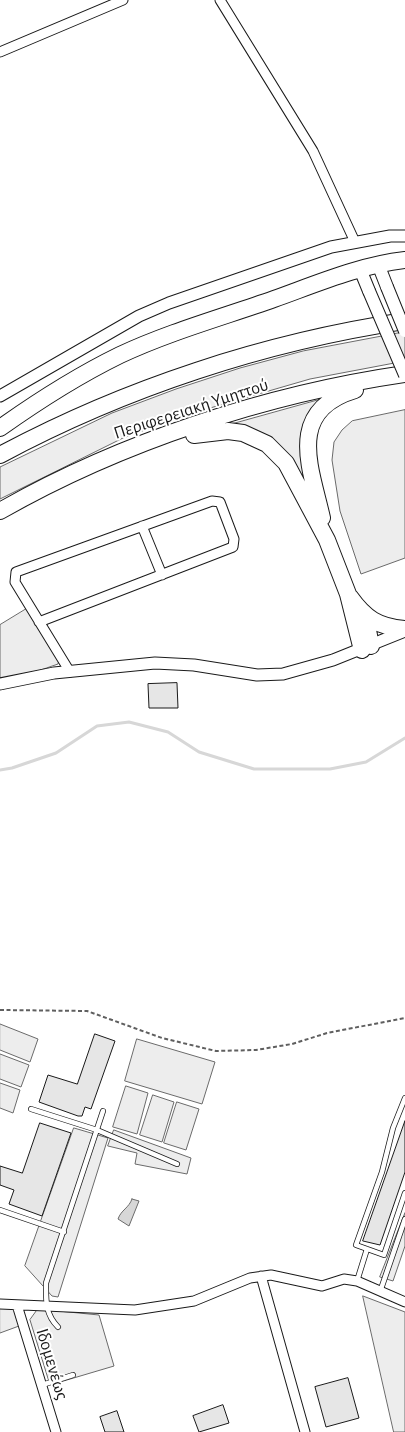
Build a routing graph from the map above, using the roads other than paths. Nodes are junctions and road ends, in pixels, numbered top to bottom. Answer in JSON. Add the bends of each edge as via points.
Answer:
{"nodes":[{"id":1,"x":123,"y":0,"type":"edge"},
{"id":2,"x":220,"y":0,"type":"edge"},
{"id":3,"x":0,"y":52,"type":"edge"},
{"id":4,"x":405,"y":236,"type":"edge"},
{"id":5,"x":355,"y":242,"type":"junction"},
{"id":6,"x":405,"y":260,"type":"edge"},
{"id":7,"x":378,"y":264,"type":"junction"},
{"id":8,"x":360,"y":269,"type":"junction"},
{"id":9,"x":405,"y":321,"type":"edge"},
{"id":10,"x":405,"y":331,"type":"edge"},
{"id":11,"x":405,"y":374,"type":"edge"},
{"id":12,"x":0,"y":396,"type":"edge"},
{"id":13,"x":0,"y":428,"type":"edge"},
{"id":14,"x":134,"y":448,"type":"junction"},
{"id":15,"x":0,"y":455,"type":"edge"},
{"id":16,"x":0,"y":511,"type":"edge"},
{"id":17,"x":142,"y":526,"type":"junction"},
{"id":18,"x":326,"y":540,"type":"junction"},
{"id":19,"x":162,"y":575,"type":"junction"},
{"id":20,"x":348,"y":594,"type":"junction"},
{"id":21,"x":358,"y":608,"type":"junction"},
{"id":22,"x":39,"y":622,"type":"junction"},
{"id":23,"x":405,"y":630,"type":"edge"},
{"id":24,"x":366,"y":648,"type":"junction"},
{"id":25,"x":70,"y":672,"type":"junction"},
{"id":26,"x":0,"y":684,"type":"edge"},
{"id":27,"x":405,"y":1098,"type":"edge"},
{"id":28,"x":31,"y":1109,"type":"dead end"},
{"id":29,"x":103,"y":1111,"type":"dead end"},
{"id":30,"x":97,"y":1130,"type":"junction"},
{"id":31,"x":177,"y":1164,"type":"dead end"},
{"id":32,"x":405,"y":1193,"type":"edge"},
{"id":33,"x":0,"y":1210,"type":"edge"},
{"id":34,"x":405,"y":1219,"type":"edge"},
{"id":35,"x":64,"y":1232,"type":"junction"},
{"id":36,"x":367,"y":1249,"type":"junction"},
{"id":37,"x":261,"y":1276,"type":"junction"},
{"id":38,"x":357,"y":1281,"type":"junction"},
{"id":39,"x":381,"y":1290,"type":"junction"},
{"id":40,"x":405,"y":1302,"type":"edge"},
{"id":41,"x":0,"y":1304,"type":"edge"},
{"id":42,"x":17,"y":1305,"type":"junction"},
{"id":43,"x":46,"y":1305,"type":"junction"},
{"id":44,"x":58,"y":1327,"type":"dead end"},
{"id":45,"x":73,"y":1375,"type":"dead end"},
{"id":46,"x":42,"y":1385,"type":"junction"},
{"id":47,"x":56,"y":1432,"type":"edge"},
{"id":48,"x":305,"y":1432,"type":"edge"}],
"edges":[{"from":1,"to":3,"type":"street"},
{"from":2,"to":5,"type":"street","via":[[313,151]]},
{"from":4,"to":5,"type":"street"},
{"from":5,"to":12,"type":"street","via":[[322,250],[139,316]]},
{"from":6,"to":7,"type":"highway"},
{"from":7,"to":8,"type":"highway"},
{"from":7,"to":10,"type":"main road","bridge":true},
{"from":8,"to":11,"type":"main road","bridge":true},
{"from":8,"to":13,"type":"highway","via":[[121,355],[56,390]]},
{"from":9,"to":15,"type":"highway","name":"Περιφερειακή Υμηττού","via":[[298,343],[198,371],[101,407]]},
{"from":11,"to":14,"type":"highway","name":"Περιφερειακή Υμηττού","via":[[308,393],[195,426]]},
{"from":11,"to":18,"type":"highway","via":[[338,397],[320,412],[314,422],[307,454]]},
{"from":14,"to":16,"type":"highway","name":"Περιφερειακή Υμηττού","via":[[64,478]]},
{"from":14,"to":18,"type":"highway","via":[[212,432],[243,433],[256,438],[278,452],[286,463]]},
{"from":17,"to":19,"type":"street"},
{"from":17,"to":19,"type":"street","via":[[212,500],[221,505],[234,539],[233,547]]},
{"from":17,"to":22,"type":"street","via":[[16,572],[14,582]]},
{"from":18,"to":20,"type":"highway"},
{"from":19,"to":22,"type":"street"},
{"from":20,"to":21,"type":"highway"},
{"from":20,"to":24,"type":"highway"},
{"from":21,"to":23,"type":"highway","via":[[375,623]]},
{"from":21,"to":24,"type":"highway","via":[[367,625]]},
{"from":22,"to":25,"type":"street"},
{"from":23,"to":24,"type":"street"},
{"from":24,"to":25,"type":"street","via":[[313,667],[271,676],[168,663]]},
{"from":25,"to":26,"type":"street"},
{"from":27,"to":36,"type":"lane","via":[[356,1245]]},
{"from":28,"to":30,"type":"lane"},
{"from":29,"to":30,"type":"lane"},
{"from":30,"to":31,"type":"lane"},
{"from":30,"to":35,"type":"lane"},
{"from":32,"to":36,"type":"lane","via":[[384,1255]]},
{"from":33,"to":35,"type":"lane"},
{"from":34,"to":39,"type":"lane"},
{"from":35,"to":43,"type":"lane","via":[[48,1274]]},
{"from":36,"to":38,"type":"lane"},
{"from":37,"to":38,"type":"street","via":[[282,1276],[322,1286],[344,1279]]},
{"from":37,"to":43,"type":"street","via":[[194,1301],[167,1306],[135,1310]]},
{"from":37,"to":48,"type":"street"},
{"from":38,"to":39,"type":"street"},
{"from":39,"to":40,"type":"street"},
{"from":41,"to":42,"type":"street"},
{"from":42,"to":43,"type":"street"},
{"from":42,"to":46,"type":"street","name":"Ιδομενέως"},
{"from":43,"to":44,"type":"lane","via":[[48,1315]]},
{"from":45,"to":46,"type":"lane"},
{"from":46,"to":47,"type":"street","name":"Ιδομενέως"}]}
